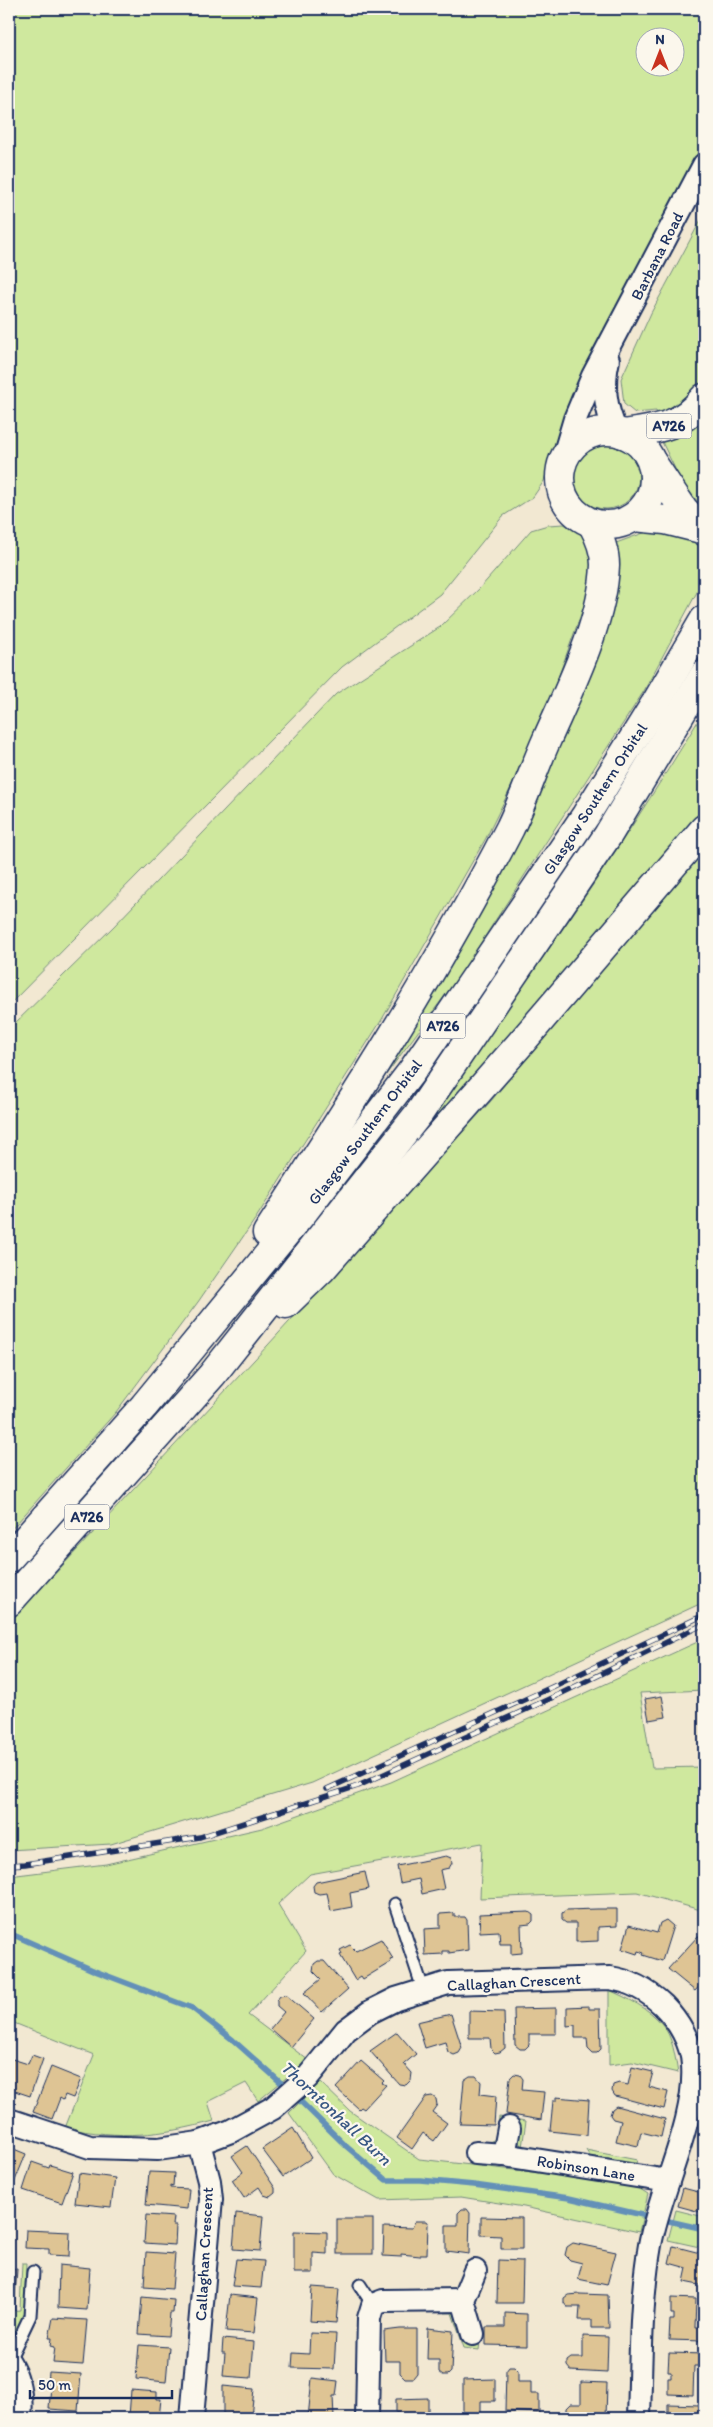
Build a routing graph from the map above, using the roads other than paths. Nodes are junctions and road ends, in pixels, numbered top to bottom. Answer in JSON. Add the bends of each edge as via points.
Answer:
{"nodes":[{"id":1,"x":704,"y":165,"type":"edge"},
{"id":2,"x":610,"y":347,"type":"junction"},
{"id":3,"x":704,"y":398,"type":"edge"},
{"id":4,"x":620,"y":432,"type":"junction"},
{"id":5,"x":564,"y":456,"type":"junction"},
{"id":6,"x":652,"y":462,"type":"junction"},
{"id":7,"x":634,"y":517,"type":"junction"},
{"id":8,"x":592,"y":523,"type":"junction"},
{"id":9,"x":702,"y":530,"type":"edge"},
{"id":10,"x":704,"y":620,"type":"edge"},
{"id":11,"x":704,"y":675,"type":"edge"},
{"id":12,"x":704,"y":829,"type":"edge"},
{"id":13,"x":193,"y":1347,"type":"junction"},
{"id":14,"x":212,"y":1375,"type":"junction"},
{"id":15,"x":9,"y":1558,"type":"edge"},
{"id":16,"x":9,"y":1602,"type":"edge"},
{"id":17,"x":395,"y":1904,"type":"dead end"},
{"id":18,"x":423,"y":1989,"type":"junction"},
{"id":19,"x":9,"y":2120,"type":"edge"},
{"id":20,"x":509,"y":2128,"type":"dead end"},
{"id":21,"x":200,"y":2143,"type":"junction"},
{"id":22,"x":476,"y":2152,"type":"dead end"},
{"id":23,"x":504,"y":2155,"type":"junction"},
{"id":24,"x":668,"y":2181,"type":"junction"},
{"id":25,"x":475,"y":2271,"type":"dead end"},
{"id":26,"x":33,"y":2272,"type":"dead end"},
{"id":27,"x":360,"y":2285,"type":"dead end"},
{"id":28,"x":463,"y":2300,"type":"junction"},
{"id":29,"x":374,"y":2305,"type":"junction"},
{"id":30,"x":473,"y":2334,"type":"dead end"},
{"id":31,"x":9,"y":2361,"type":"edge"},
{"id":32,"x":20,"y":2418,"type":"edge"},
{"id":33,"x":192,"y":2418,"type":"edge"},
{"id":34,"x":367,"y":2418,"type":"edge"},
{"id":35,"x":639,"y":2418,"type":"edge"}],
"edges":[{"from":1,"to":2,"type":"street","name":"Barbana Road"},
{"from":2,"to":4,"type":"street","name":"Barbana Road","via":[[604,391],[608,416]]},
{"from":2,"to":5,"type":"street","name":"Barbana Road","via":[[583,399]]},
{"from":3,"to":4,"type":"main road","number":"A726","via":[[678,423],[653,430]]},
{"from":4,"to":5,"type":"main road","via":[[597,431],[584,436]]},
{"from":4,"to":6,"type":"main road","via":[[644,449]]},
{"from":5,"to":8,"type":"main road","via":[[559,474],[563,496],[576,514]]},
{"from":6,"to":7,"type":"main road","via":[[652,492]]},
{"from":6,"to":9,"type":"main road"},
{"from":7,"to":8,"type":"main road","via":[[613,525]]},
{"from":7,"to":9,"type":"main road","via":[[665,520]]},
{"from":8,"to":13,"type":"main road","number":"A726","via":[[601,541],[605,564],[595,613],[574,678],[510,826],[361,1089]]},
{"from":10,"to":13,"type":"main road","name":"Glasgow Southern Orbital","number":"A726","via":[[586,815],[412,1071],[305,1210]]},
{"from":11,"to":14,"type":"main road","name":"Glasgow Southern Orbital","number":"A726","via":[[608,835],[420,1112]]},
{"from":12,"to":14,"type":"main road","number":"A726","via":[[322,1270]]},
{"from":13,"to":15,"type":"main road","name":"Glasgow Southern Orbital","number":"A726"},
{"from":14,"to":16,"type":"main road","name":"Glasgow Southern Orbital","number":"A726"},
{"from":17,"to":18,"type":"lane"},
{"from":18,"to":21,"type":"street","name":"Callaghan Crescent","via":[[380,2007],[349,2027],[311,2074],[272,2108],[231,2131]]},
{"from":18,"to":24,"type":"street","name":"Callaghan Crescent","via":[[448,1983],[610,1978],[630,1982],[657,1999],[683,2031],[693,2064],[688,2108]]},
{"from":19,"to":21,"type":"street","via":[[90,2148],[158,2149]]},
{"from":20,"to":23,"type":"street"},
{"from":21,"to":33,"type":"street","name":"Callaghan Crescent","via":[[210,2199]]},
{"from":22,"to":23,"type":"street","name":"Robinson Lane"},
{"from":23,"to":24,"type":"street","name":"Robinson Lane"},
{"from":24,"to":35,"type":"street","name":"Callaghan Crescent","via":[[651,2240],[644,2286]]},
{"from":25,"to":28,"type":"street"},
{"from":26,"to":31,"type":"lane","via":[[30,2316]]},
{"from":27,"to":29,"type":"lane"},
{"from":28,"to":29,"type":"street","via":[[383,2300]]},
{"from":28,"to":30,"type":"street"},
{"from":29,"to":34,"type":"street","via":[[369,2318]]},
{"from":31,"to":32,"type":"street","via":[[20,2388]]}]}
